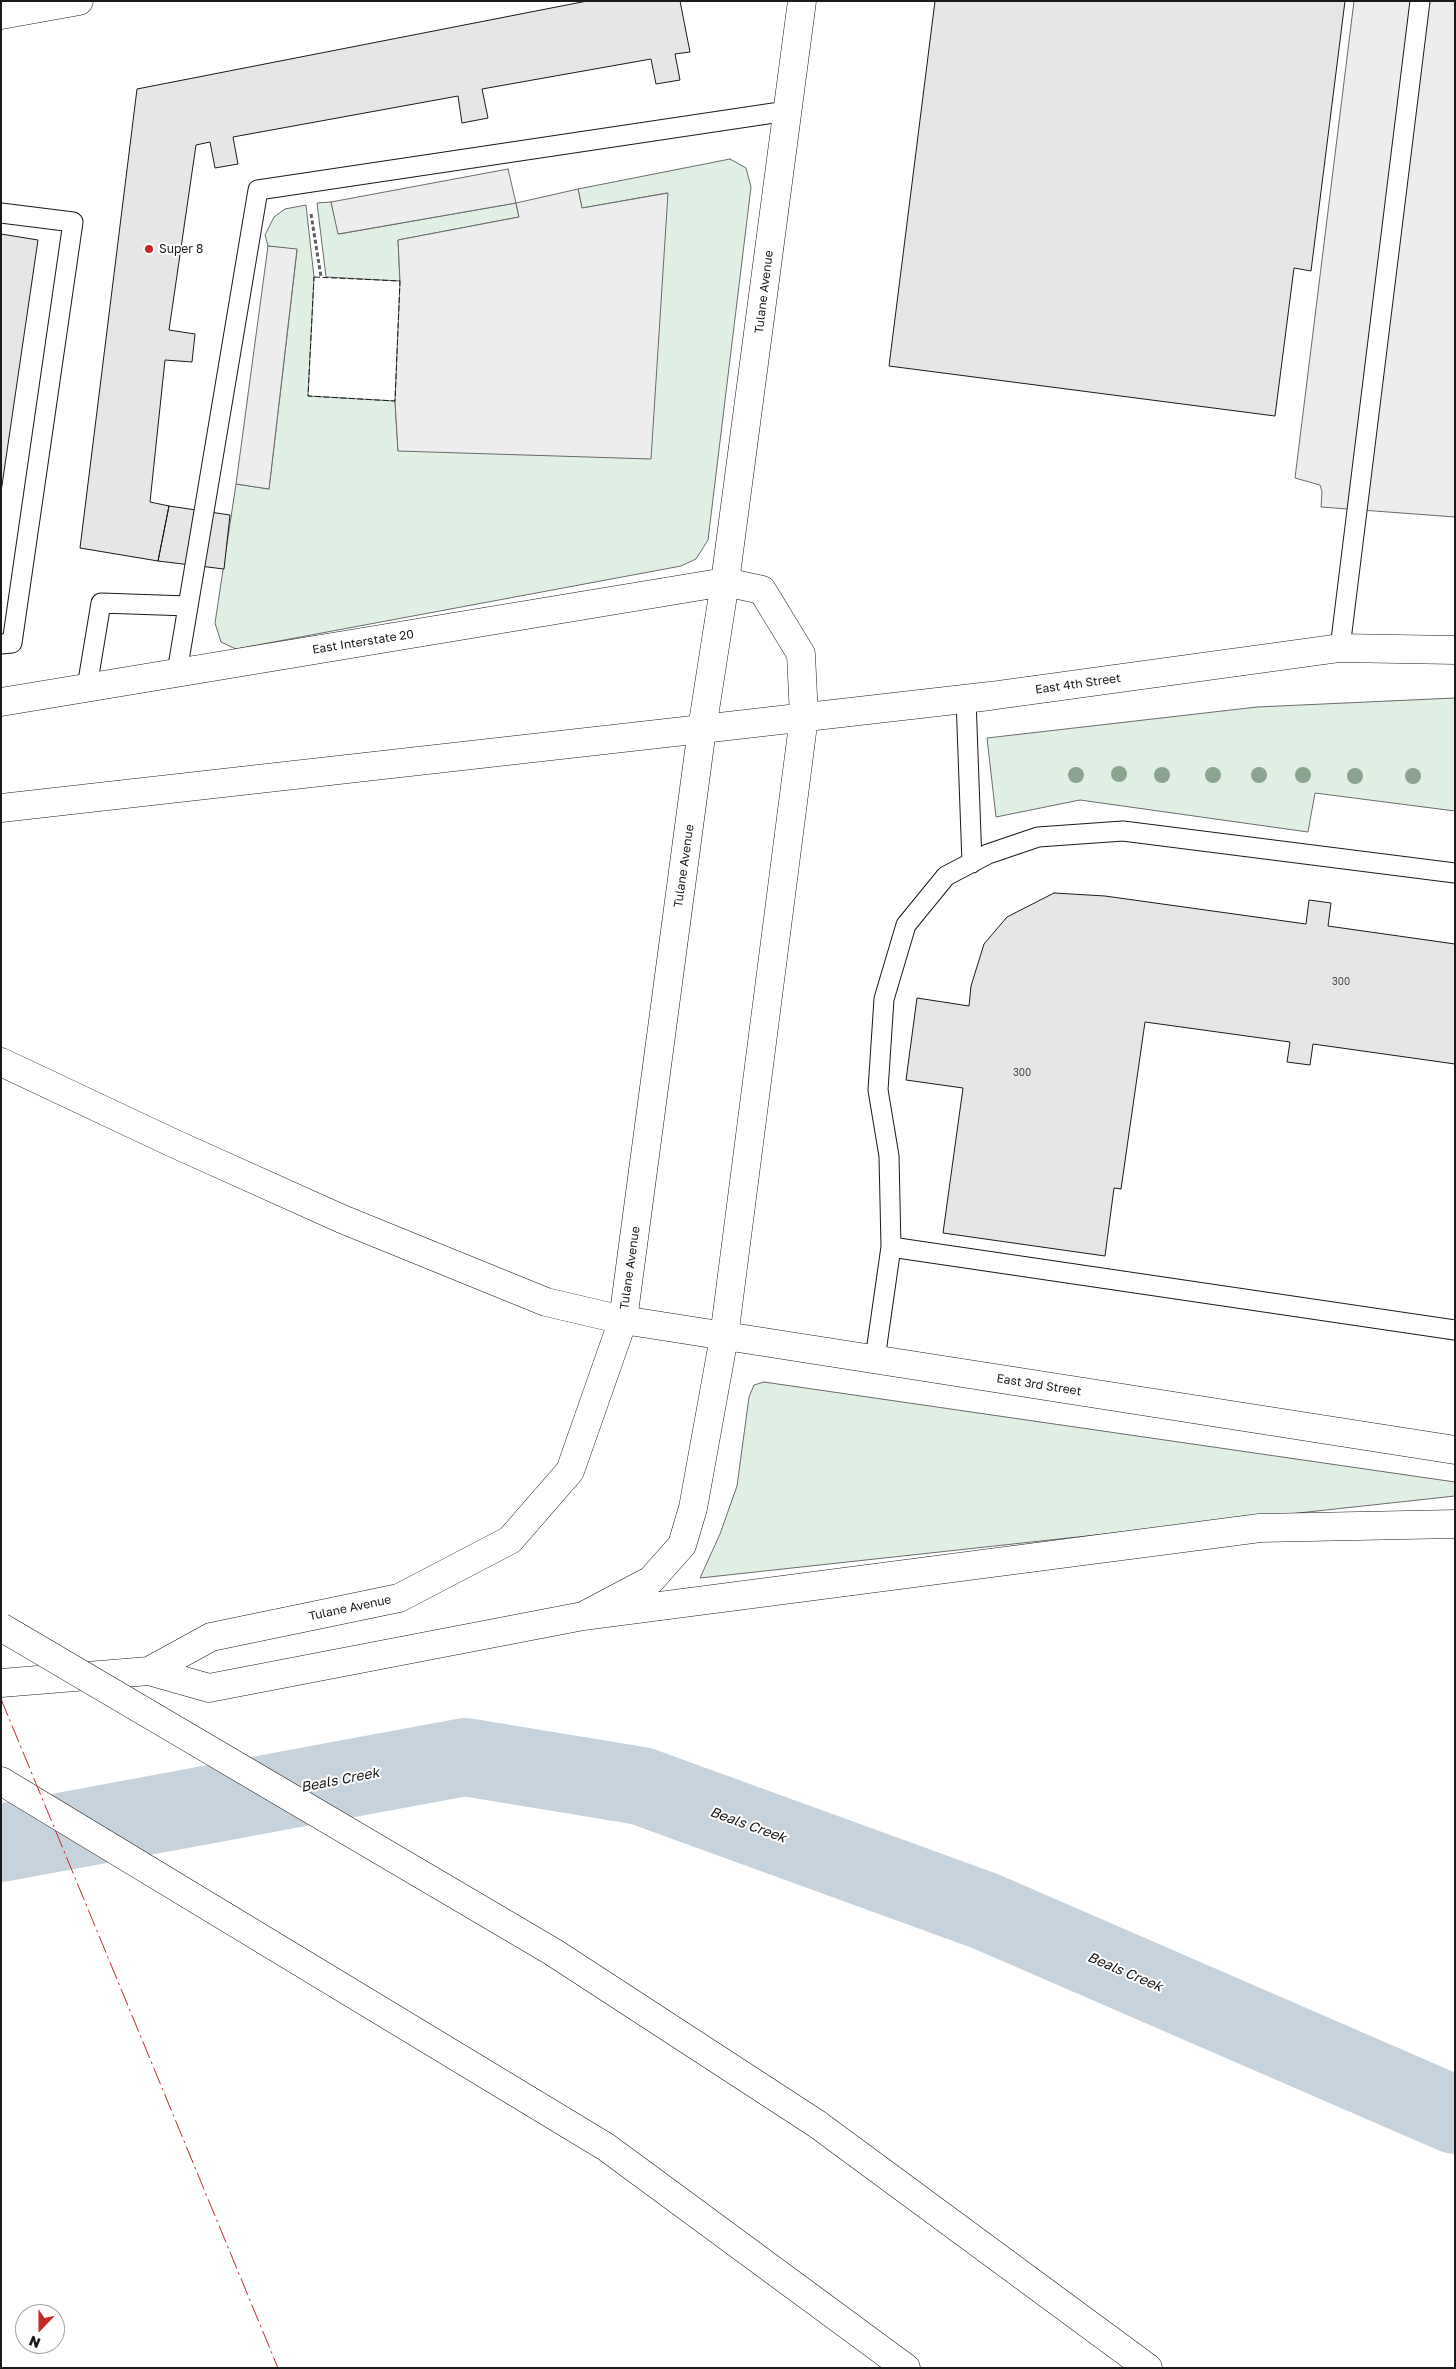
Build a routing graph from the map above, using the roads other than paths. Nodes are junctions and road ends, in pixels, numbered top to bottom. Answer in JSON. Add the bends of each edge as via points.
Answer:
{"nodes":[{"id":1,"x":79,"y":1,"type":"edge"},
{"id":2,"x":802,"y":1,"type":"edge"},
{"id":3,"x":1420,"y":1,"type":"edge"},
{"id":4,"x":1,"y":15,"type":"edge"},
{"id":5,"x":787,"y":111,"type":"junction"},
{"id":6,"x":1,"y":213,"type":"edge"},
{"id":7,"x":725,"y":582,"type":"junction"},
{"id":8,"x":188,"y":606,"type":"junction"},
{"id":9,"x":1,"y":644,"type":"edge"},
{"id":10,"x":1340,"y":648,"type":"junction"},
{"id":11,"x":1455,"y":650,"type":"edge"},
{"id":12,"x":177,"y":672,"type":"junction"},
{"id":13,"x":87,"y":687,"type":"junction"},
{"id":14,"x":966,"y":699,"type":"junction"},
{"id":15,"x":1,"y":702,"type":"edge"},
{"id":16,"x":804,"y":717,"type":"junction"},
{"id":17,"x":702,"y":729,"type":"junction"},
{"id":18,"x":1,"y":808,"type":"edge"},
{"id":19,"x":972,"y":863,"type":"junction"},
{"id":20,"x":1455,"y":872,"type":"edge"},
{"id":21,"x":1,"y":1062,"type":"edge"},
{"id":22,"x":891,"y":1247,"type":"junction"},
{"id":23,"x":623,"y":1320,"type":"junction"},
{"id":24,"x":1455,"y":1330,"type":"edge"},
{"id":25,"x":724,"y":1336,"type":"junction"},
{"id":26,"x":875,"y":1360,"type":"junction"},
{"id":27,"x":1455,"y":1450,"type":"edge"},
{"id":28,"x":1455,"y":1524,"type":"edge"},
{"id":29,"x":583,"y":1616,"type":"junction"},
{"id":30,"x":1,"y":1627,"type":"edge"},
{"id":31,"x":149,"y":1671,"type":"junction"},
{"id":32,"x":1,"y":1683,"type":"edge"},
{"id":33,"x":1,"y":1781,"type":"edge"},
{"id":34,"x":906,"y":2368,"type":"edge"},
{"id":35,"x":1148,"y":2368,"type":"edge"}],
"edges":[{"from":1,"to":4,"type":"main road"},
{"from":2,"to":5,"type":"main road","name":"Tulane Avenue"},
{"from":3,"to":10,"type":"lane"},
{"from":5,"to":7,"type":"main road","name":"Tulane Avenue"},
{"from":5,"to":8,"type":"lane","via":[[258,190]]},
{"from":6,"to":9,"type":"lane","via":[[73,222],[12,643]]},
{"from":7,"to":12,"type":"main road","name":"East Interstate 20"},
{"from":7,"to":16,"type":"main road","via":[[762,590],[801,654]]},
{"from":7,"to":17,"type":"main road","name":"Tulane Avenue"},
{"from":8,"to":12,"type":"lane"},
{"from":8,"to":13,"type":"lane","via":[[101,603]]},
{"from":10,"to":11,"type":"main road","name":"East 4th Street"},
{"from":10,"to":14,"type":"main road","name":"East 4th Street"},
{"from":12,"to":13,"type":"main road","name":"East Interstate 20"},
{"from":13,"to":15,"type":"main road","name":"East Interstate 20"},
{"from":14,"to":16,"type":"main road","name":"East 4th Street"},
{"from":14,"to":19,"type":"lane"},
{"from":16,"to":17,"type":"main road","name":"East 4th Street"},
{"from":16,"to":25,"type":"main road"},
{"from":17,"to":18,"type":"main road","name":"East 4th Street"},
{"from":17,"to":23,"type":"main road","name":"Tulane Avenue"},
{"from":19,"to":20,"type":"lane","via":[[988,854],[1038,837],[1123,830]]},
{"from":19,"to":22,"type":"lane","via":[[946,876],[906,926],[884,999],[878,1090],[889,1156]]},
{"from":21,"to":23,"type":"main road","name":"East 3rd Street","via":[[342,1219],[546,1302]]},
{"from":22,"to":24,"type":"lane"},
{"from":22,"to":26,"type":"lane"},
{"from":23,"to":25,"type":"main road","name":"East 3rd Street"},
{"from":23,"to":31,"type":"main road","name":"Tulane Avenue","via":[[570,1471],[510,1540],[399,1598],[211,1636]]},
{"from":25,"to":26,"type":"main road","name":"East 3rd Street"},
{"from":25,"to":29,"type":"main road","via":[[694,1508],[682,1545],[651,1580]]},
{"from":26,"to":27,"type":"main road","name":"East 3rd Street"},
{"from":28,"to":29,"type":"main road","via":[[1260,1528]]},
{"from":29,"to":31,"type":"main road","via":[[209,1688]]},
{"from":30,"to":35,"type":"main road","bridge":true,"via":[[553,1952],[817,2124]]},
{"from":31,"to":32,"type":"main road"},
{"from":33,"to":34,"type":"main road","via":[[606,2147]]}]}
